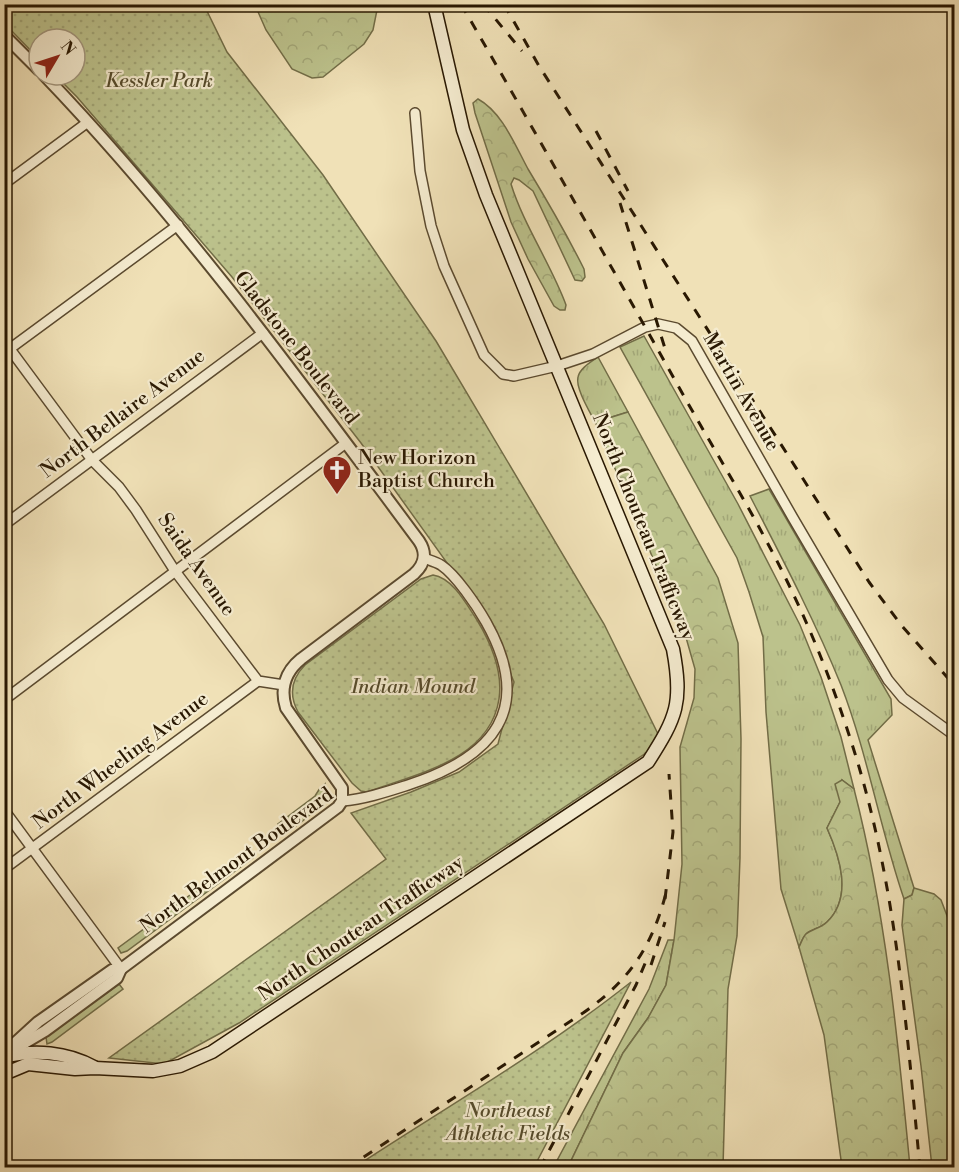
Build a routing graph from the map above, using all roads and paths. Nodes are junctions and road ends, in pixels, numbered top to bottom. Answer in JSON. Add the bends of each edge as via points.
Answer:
{"nodes":[{"id":1,"x":434,"y":4,"type":"edge"},
{"id":2,"x":4,"y":35,"type":"edge"},
{"id":3,"x":27,"y":58,"type":"edge"},
{"id":4,"x":55,"y":87,"type":"edge"},
{"id":5,"x":415,"y":113,"type":"dead end"},
{"id":6,"x":88,"y":122,"type":"junction"},
{"id":7,"x":4,"y":184,"type":"edge"},
{"id":8,"x":178,"y":225,"type":"junction"},
{"id":9,"x":263,"y":333,"type":"junction"},
{"id":10,"x":6,"y":348,"type":"edge"},
{"id":11,"x":557,"y":366,"type":"junction"},
{"id":12,"x":346,"y":443,"type":"junction"},
{"id":13,"x":92,"y":460,"type":"junction"},
{"id":14,"x":4,"y":525,"type":"edge"},
{"id":15,"x":424,"y":558,"type":"junction"},
{"id":16,"x":175,"y":571,"type":"junction"},
{"id":17,"x":258,"y":681,"type":"junction"},
{"id":18,"x":284,"y":685,"type":"junction"},
{"id":19,"x":4,"y":700,"type":"edge"},
{"id":20,"x":954,"y":735,"type":"edge"},
{"id":21,"x":342,"y":801,"type":"junction"},
{"id":22,"x":4,"y":810,"type":"edge"},
{"id":23,"x":33,"y":848,"type":"junction"},
{"id":24,"x":4,"y":869,"type":"edge"},
{"id":25,"x":121,"y":969,"type":"junction"},
{"id":26,"x":42,"y":1027,"type":"junction"},
{"id":27,"x":4,"y":1055,"type":"edge"},
{"id":28,"x":59,"y":1055,"type":"junction"},
{"id":29,"x":95,"y":1068,"type":"junction"},
{"id":30,"x":4,"y":1074,"type":"edge"}],
"edges":[{"from":1,"to":11,"type":"main road","name":"North Chouteau Trafficway","via":[[463,130]]},
{"from":2,"to":3,"type":"street"},
{"from":4,"to":6,"type":"street","name":"Gladstone Boulevard"},
{"from":5,"to":11,"type":"street","name":"Martin Avenue","via":[[420,171],[431,226],[444,266],[484,355],[503,374],[514,376]]},
{"from":6,"to":7,"type":"street"},
{"from":6,"to":8,"type":"street","name":"Gladstone Boulevard"},
{"from":8,"to":9,"type":"street","name":"Gladstone Boulevard"},
{"from":8,"to":10,"type":"street"},
{"from":9,"to":12,"type":"street","name":"Gladstone Boulevard"},
{"from":9,"to":13,"type":"street","name":"North Bellaire Avenue"},
{"from":10,"to":13,"type":"street","name":"Saida Avenue"},
{"from":11,"to":20,"type":"street","name":"Martin Avenue","via":[[593,354],[645,327],[657,324],[685,333],[888,680],[903,698]]},
{"from":11,"to":29,"type":"main road","name":"North Chouteau Trafficway","via":[[673,649],[679,679],[677,706],[666,734],[648,762],[212,1052],[180,1066],[153,1071]]},
{"from":12,"to":15,"type":"street","name":"Gladstone Boulevard","via":[[419,541]]},
{"from":12,"to":16,"type":"street"},
{"from":13,"to":14,"type":"street","name":"North Bellaire Avenue"},
{"from":13,"to":16,"type":"street","name":"Saida Avenue","via":[[119,487]]},
{"from":15,"to":18,"type":"street","via":[[414,574],[294,664]]},
{"from":15,"to":21,"type":"street","name":"North Belmont Boulevard","via":[[441,565],[478,609],[500,651],[508,687],[499,725],[485,744],[465,760],[421,781],[365,799]]},
{"from":16,"to":17,"type":"street","name":"Saida Avenue"},
{"from":16,"to":19,"type":"street"},
{"from":17,"to":18,"type":"street"},
{"from":17,"to":23,"type":"street","name":"North Wheeling Avenue"},
{"from":18,"to":21,"type":"street","via":[[286,708],[339,782]]},
{"from":21,"to":25,"type":"street","name":"North Belmont Boulevard","via":[[333,812]]},
{"from":22,"to":23,"type":"street"},
{"from":23,"to":24,"type":"street","name":"North Wheeling Avenue"},
{"from":23,"to":25,"type":"street"},
{"from":25,"to":26,"type":"street","name":"North Belmont Boulevard","via":[[117,978]]},
{"from":26,"to":27,"type":"street","name":"North Belmont Boulevard"},
{"from":26,"to":28,"type":"street","via":[[46,1047]]},
{"from":27,"to":28,"type":"main road","name":"North Chouteau Trafficway"},
{"from":28,"to":29,"type":"main road","name":"North Chouteau Trafficway","via":[[82,1060]]},
{"from":29,"to":30,"type":"main road","name":"North Chouteau Trafficway","via":[[28,1064]]}]}
